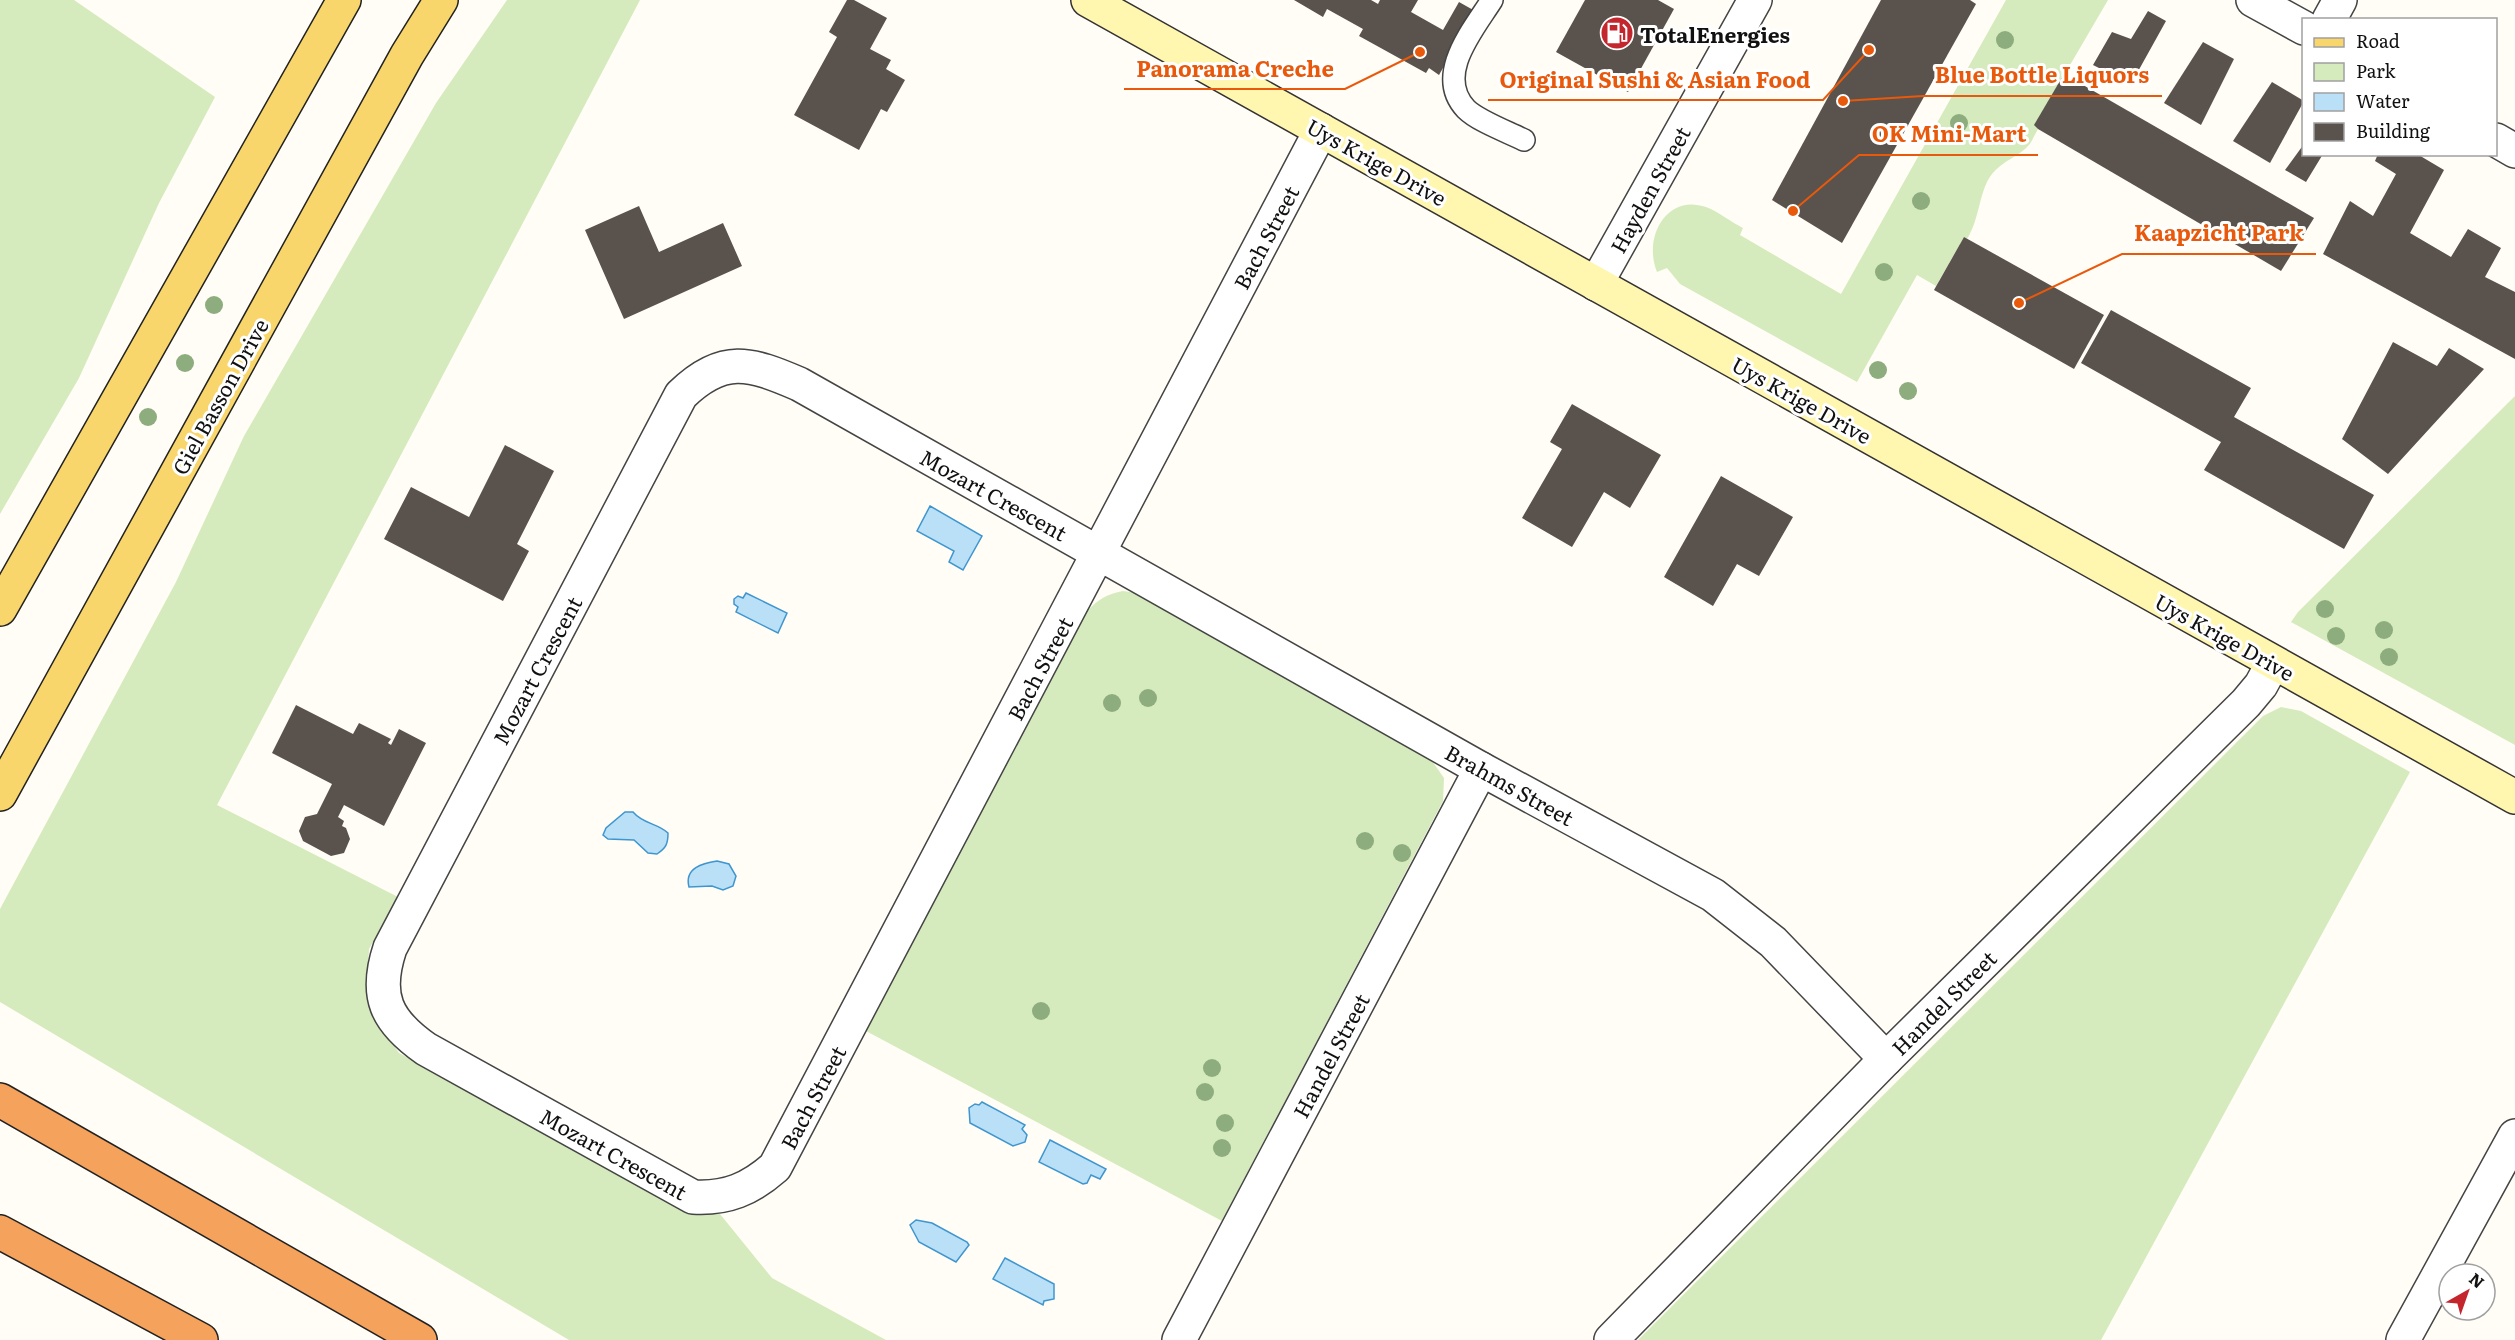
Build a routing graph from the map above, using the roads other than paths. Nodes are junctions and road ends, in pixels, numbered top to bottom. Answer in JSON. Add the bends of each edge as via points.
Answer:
{"nodes":[{"id":1,"x":345,"y":0,"type":"edge"},
{"id":2,"x":441,"y":0,"type":"edge"},
{"id":3,"x":1088,"y":0,"type":"edge"},
{"id":4,"x":1492,"y":0,"type":"edge"},
{"id":5,"x":1755,"y":0,"type":"edge"},
{"id":6,"x":2253,"y":0,"type":"edge"},
{"id":7,"x":2340,"y":0,"type":"edge"},
{"id":8,"x":2330,"y":18,"type":"edge"},
{"id":9,"x":2302,"y":27,"type":"edge"},
{"id":10,"x":1321,"y":130,"type":"junction"},
{"id":11,"x":1524,"y":140,"type":"dead end"},
{"id":12,"x":2497,"y":141,"type":"edge"},
{"id":13,"x":2515,"y":151,"type":"edge"},
{"id":14,"x":1596,"y":284,"type":"junction"},
{"id":15,"x":1100,"y":553,"type":"junction"},
{"id":16,"x":0,"y":609,"type":"edge"},
{"id":17,"x":2273,"y":663,"type":"junction"},
{"id":18,"x":1481,"y":769,"type":"junction"},
{"id":19,"x":0,"y":794,"type":"edge"},
{"id":20,"x":2515,"y":797,"type":"edge"},
{"id":21,"x":1886,"y":1059,"type":"junction"},
{"id":22,"x":0,"y":1100,"type":"edge"},
{"id":23,"x":2515,"y":1136,"type":"edge"},
{"id":24,"x":741,"y":1191,"type":"joint"},
{"id":25,"x":0,"y":1232,"type":"edge"},
{"id":26,"x":201,"y":1340,"type":"edge"},
{"id":27,"x":420,"y":1340,"type":"edge"},
{"id":28,"x":1179,"y":1340,"type":"edge"},
{"id":29,"x":1611,"y":1340,"type":"edge"},
{"id":30,"x":2403,"y":1340,"type":"edge"}],
"edges":[{"from":1,"to":16,"type":"main road"},
{"from":2,"to":19,"type":"main road","name":"Giel Basson Drive","via":[[407,55]]},
{"from":3,"to":10,"type":"street","name":"Uys Krige Drive"},
{"from":4,"to":11,"type":"lane","via":[[1459,53],[1453,76],[1458,97],[1467,110]]},
{"from":5,"to":14,"type":"street","name":"Hayden Street"},
{"from":6,"to":9,"type":"street"},
{"from":7,"to":8,"type":"street"},
{"from":10,"to":14,"type":"street","name":"Uys Krige Drive"},
{"from":10,"to":15,"type":"street","name":"Bach Street"},
{"from":12,"to":13,"type":"street"},
{"from":14,"to":17,"type":"street","name":"Uys Krige Drive"},
{"from":15,"to":18,"type":"street","name":"Brahms Street"},
{"from":15,"to":24,"type":"street","name":"Bach Street","via":[[775,1167]]},
{"from":15,"to":24,"type":"street","name":"Mozart Crescent","via":[[799,384],[758,367],[728,366],[697,379],[681,395],[390,948],[382,972],[382,990],[403,1033],[426,1049],[693,1197],[714,1198]]},
{"from":17,"to":20,"type":"street","name":"Uys Krige Drive"},
{"from":17,"to":21,"type":"street","name":"Handel Street","via":[[2246,703]]},
{"from":18,"to":21,"type":"street","name":"Brahms Street","via":[[1713,895],[1742,915]]},
{"from":18,"to":28,"type":"street","name":"Handel Street"},
{"from":21,"to":29,"type":"street","name":"Handel Street"},
{"from":22,"to":27,"type":"highway"},
{"from":23,"to":30,"type":"street"},
{"from":25,"to":26,"type":"highway"}]}
